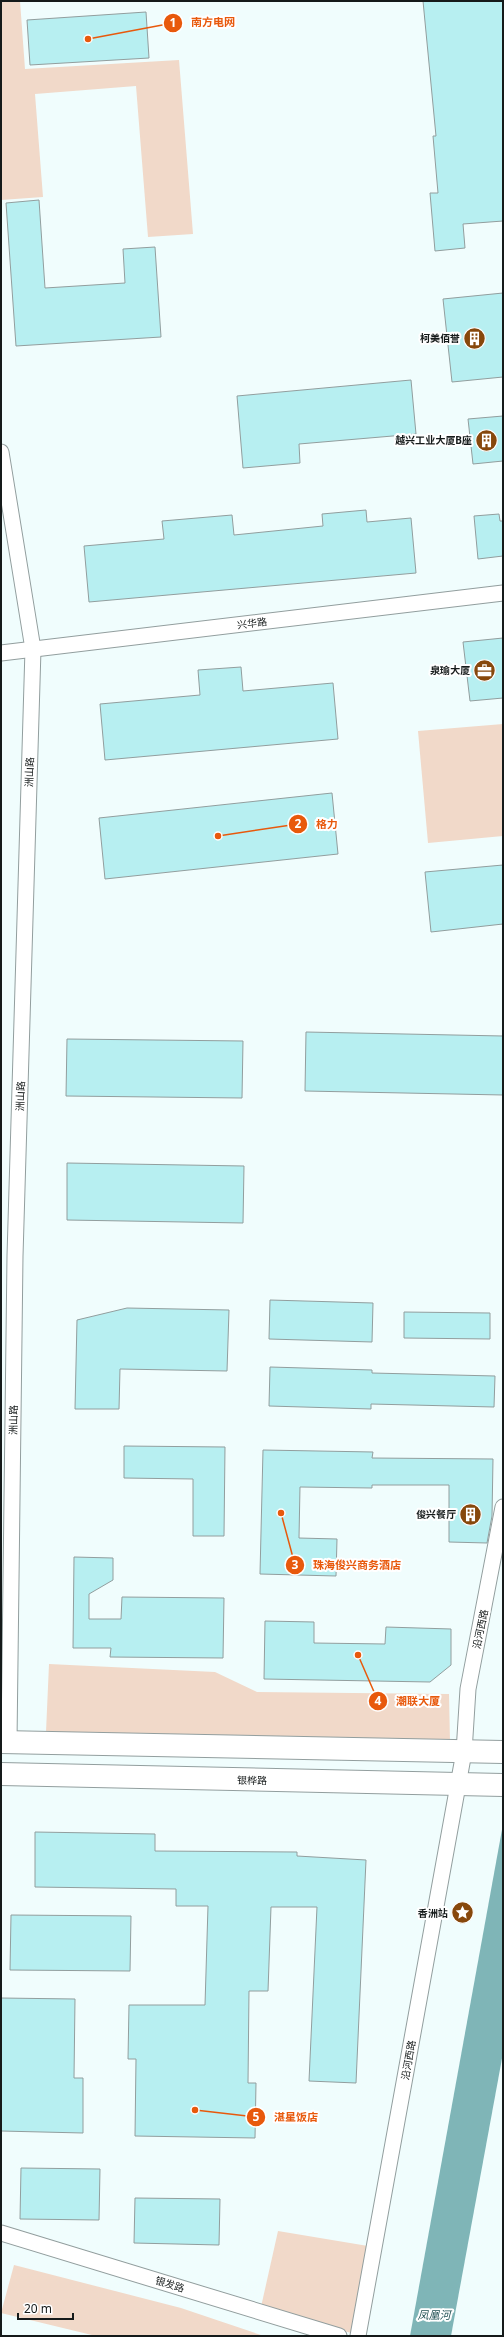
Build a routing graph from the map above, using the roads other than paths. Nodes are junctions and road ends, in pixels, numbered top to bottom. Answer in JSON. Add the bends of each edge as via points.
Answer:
{"nodes":[{"id":1,"x":1,"y":452,"type":"edge"},
{"id":2,"x":503,"y":593,"type":"edge"},
{"id":3,"x":33,"y":650,"type":"junction"},
{"id":4,"x":1,"y":653,"type":"edge"},
{"id":5,"x":503,"y":1507,"type":"edge"},
{"id":6,"x":5,"y":1742,"type":"edge"},
{"id":7,"x":464,"y":1752,"type":"junction"},
{"id":8,"x":503,"y":1752,"type":"edge"},
{"id":9,"x":1,"y":1774,"type":"edge"},
{"id":10,"x":457,"y":1784,"type":"junction"},
{"id":11,"x":503,"y":1785,"type":"edge"},
{"id":12,"x":1,"y":2232,"type":"edge"},
{"id":13,"x":339,"y":2336,"type":"edge"},
{"id":14,"x":358,"y":2336,"type":"edge"}],
"edges":[{"from":1,"to":3,"type":"street","name":"洲山路"},
{"from":2,"to":3,"type":"street","name":"兴华路"},
{"from":3,"to":4,"type":"street","name":"兴华路"},
{"from":3,"to":6,"type":"street","name":"洲山路","via":[[15,1256]]},
{"from":5,"to":7,"type":"street","name":"沿河西路","via":[[468,1689]]},
{"from":6,"to":7,"type":"main road"},
{"from":7,"to":8,"type":"main road"},
{"from":7,"to":10,"type":"street","name":"沿河西路"},
{"from":9,"to":10,"type":"main road","name":"银桦路"},
{"from":10,"to":11,"type":"main road","name":"银桦路"},
{"from":10,"to":14,"type":"street","name":"沿河西路"},
{"from":12,"to":13,"type":"street","name":"银发路"}]}
